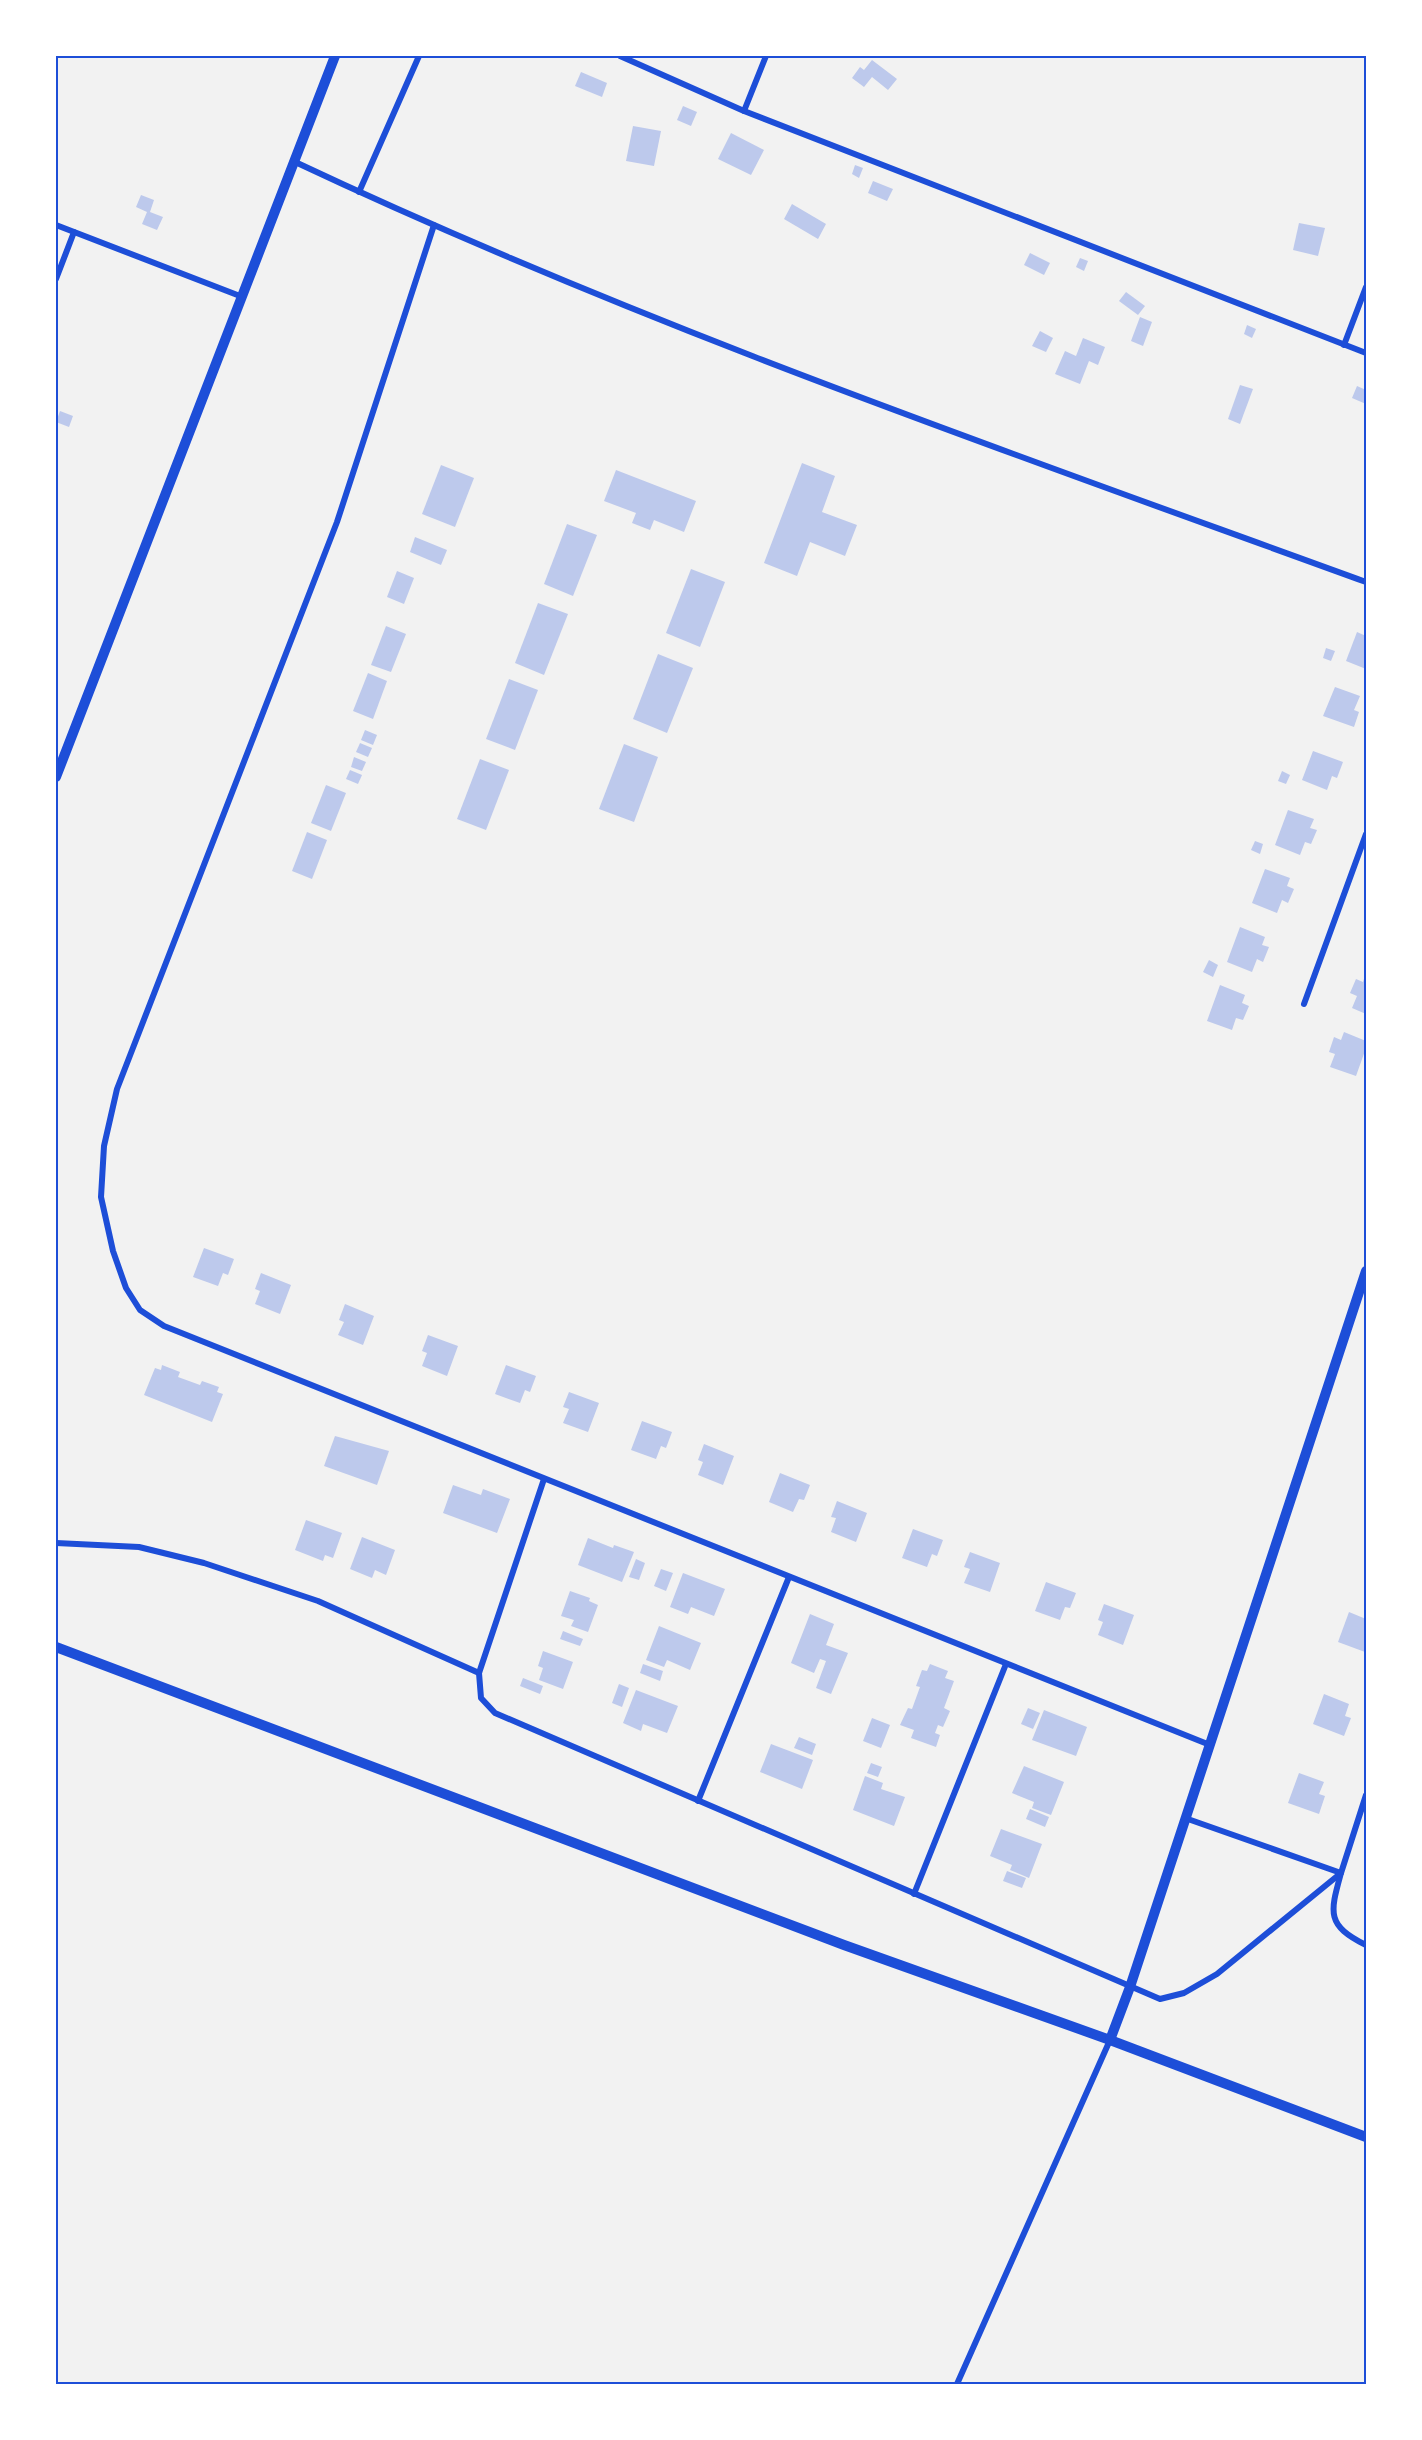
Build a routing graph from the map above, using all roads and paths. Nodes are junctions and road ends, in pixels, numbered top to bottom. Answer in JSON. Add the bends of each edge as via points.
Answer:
{"nodes":[{"id":1,"x":335,"y":56,"type":"edge"},
{"id":2,"x":419,"y":56,"type":"edge"},
{"id":3,"x":620,"y":56,"type":"edge"},
{"id":4,"x":766,"y":56,"type":"edge"},
{"id":5,"x":744,"y":111,"type":"junction"},
{"id":6,"x":293,"y":161,"type":"junction"},
{"id":7,"x":359,"y":192,"type":"junction"},
{"id":8,"x":56,"y":225,"type":"edge"},
{"id":9,"x":434,"y":225,"type":"junction"},
{"id":10,"x":74,"y":232,"type":"junction"},
{"id":11,"x":56,"y":279,"type":"edge"},
{"id":12,"x":1366,"y":287,"type":"edge"},
{"id":13,"x":240,"y":296,"type":"junction"},
{"id":14,"x":1344,"y":345,"type":"junction"},
{"id":15,"x":1366,"y":353,"type":"edge"},
{"id":16,"x":1366,"y":582,"type":"edge"},
{"id":17,"x":56,"y":777,"type":"edge"},
{"id":18,"x":1366,"y":834,"type":"edge"},
{"id":19,"x":1304,"y":1004,"type":"dead end"},
{"id":20,"x":1366,"y":1271,"type":"edge"},
{"id":21,"x":544,"y":1479,"type":"junction"},
{"id":22,"x":56,"y":1543,"type":"edge"},
{"id":23,"x":789,"y":1577,"type":"junction"},
{"id":24,"x":56,"y":1647,"type":"edge"},
{"id":25,"x":1006,"y":1664,"type":"junction"},
{"id":26,"x":479,"y":1673,"type":"junction"},
{"id":27,"x":1210,"y":1745,"type":"junction"},
{"id":28,"x":1366,"y":1796,"type":"edge"},
{"id":29,"x":698,"y":1801,"type":"junction"},
{"id":30,"x":1185,"y":1818,"type":"junction"},
{"id":31,"x":1341,"y":1873,"type":"junction"},
{"id":32,"x":914,"y":1894,"type":"junction"},
{"id":33,"x":1366,"y":1945,"type":"edge"},
{"id":34,"x":1130,"y":1987,"type":"junction"},
{"id":35,"x":1110,"y":2040,"type":"junction"},
{"id":36,"x":1366,"y":2137,"type":"edge"},
{"id":37,"x":957,"y":2385,"type":"edge"}],
"edges":[{"from":1,"to":6,"type":"street"},
{"from":2,"to":7,"type":"street"},
{"from":3,"to":5,"type":"street"},
{"from":4,"to":5,"type":"street"},
{"from":5,"to":14,"type":"street"},
{"from":6,"to":7,"type":"street"},
{"from":6,"to":13,"type":"street"},
{"from":7,"to":9,"type":"street"},
{"from":8,"to":10,"type":"street"},
{"from":9,"to":16,"type":"street","via":[[797,374]]},
{"from":9,"to":21,"type":"street","via":[[337,522],[117,1089],[104,1146],[101,1197],[126,1288],[140,1310],[164,1326]]},
{"from":10,"to":11,"type":"street"},
{"from":10,"to":13,"type":"street"},
{"from":12,"to":14,"type":"street"},
{"from":13,"to":17,"type":"street"},
{"from":14,"to":15,"type":"street"},
{"from":18,"to":19,"type":"street"},
{"from":20,"to":27,"type":"street"},
{"from":21,"to":23,"type":"street"},
{"from":21,"to":26,"type":"street"},
{"from":22,"to":26,"type":"street","via":[[139,1546],[204,1563],[318,1601]]},
{"from":23,"to":25,"type":"street"},
{"from":23,"to":29,"type":"street"},
{"from":24,"to":35,"type":"street","via":[[844,1945]]},
{"from":25,"to":27,"type":"street"},
{"from":25,"to":32,"type":"street"},
{"from":26,"to":29,"type":"street","via":[[481,1698],[495,1713]]},
{"from":27,"to":30,"type":"street"},
{"from":28,"to":31,"type":"street"},
{"from":29,"to":32,"type":"street"},
{"from":30,"to":31,"type":"street"},
{"from":30,"to":34,"type":"street"},
{"from":31,"to":33,"type":"street","via":[[1334,1919],[1343,1933]]},
{"from":31,"to":34,"type":"street","via":[[1217,1974],[1184,1994],[1160,1999]]},
{"from":32,"to":34,"type":"street"},
{"from":34,"to":35,"type":"street"},
{"from":35,"to":36,"type":"street"},
{"from":35,"to":37,"type":"street"}]}
